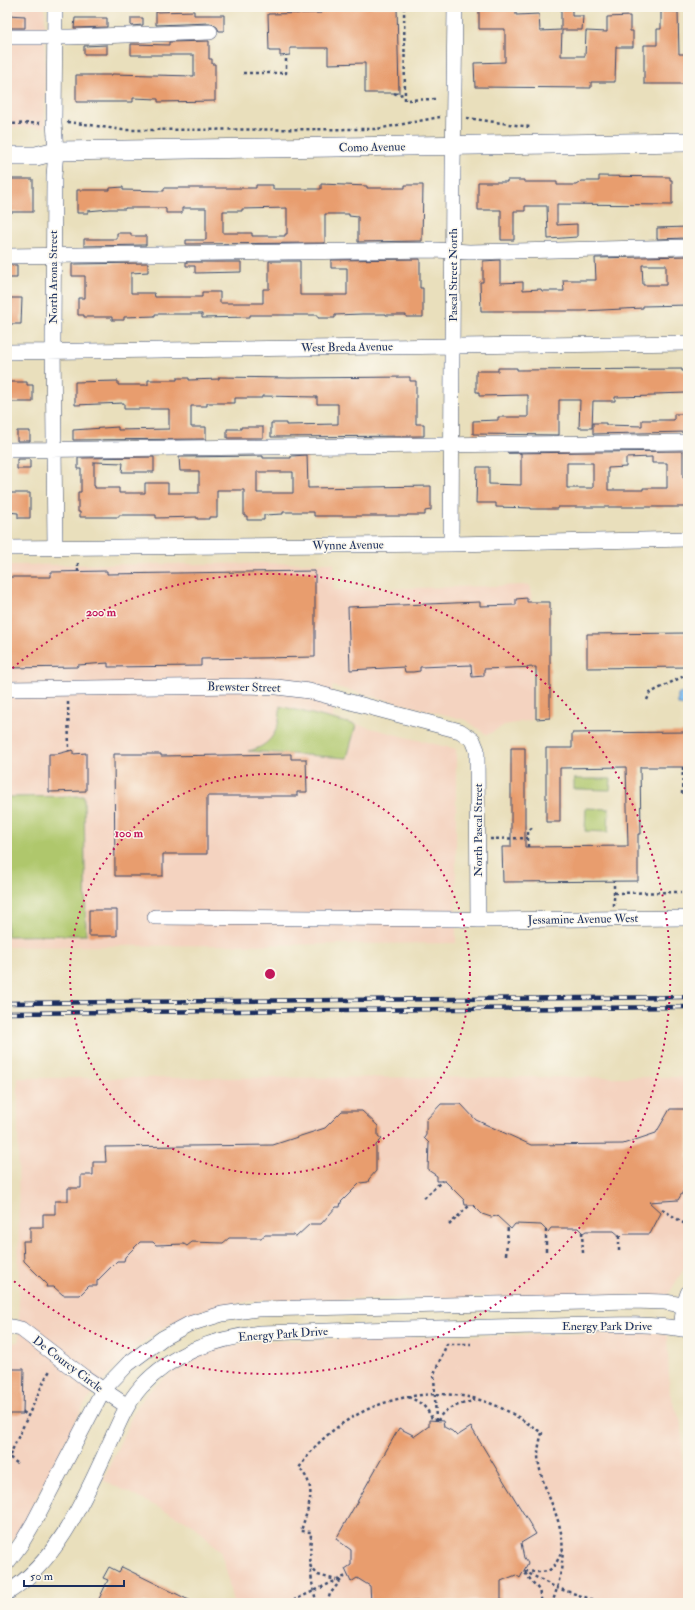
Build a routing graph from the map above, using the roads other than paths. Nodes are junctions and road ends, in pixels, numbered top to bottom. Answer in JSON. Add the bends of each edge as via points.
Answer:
{"nodes":[{"id":1,"x":55,"y":7,"type":"edge"},
{"id":2,"x":455,"y":7,"type":"edge"},
{"id":3,"x":210,"y":32,"type":"dead end"},
{"id":4,"x":7,"y":37,"type":"edge"},
{"id":5,"x":54,"y":37,"type":"junction"},
{"id":6,"x":688,"y":142,"type":"edge"},
{"id":7,"x":454,"y":145,"type":"junction"},
{"id":8,"x":7,"y":147,"type":"edge"},
{"id":9,"x":56,"y":151,"type":"junction"},
{"id":10,"x":7,"y":156,"type":"edge"},
{"id":11,"x":688,"y":247,"type":"edge"},
{"id":12,"x":453,"y":251,"type":"junction"},
{"id":13,"x":54,"y":254,"type":"junction"},
{"id":14,"x":7,"y":256,"type":"edge"},
{"id":15,"x":688,"y":343,"type":"edge"},
{"id":16,"x":453,"y":346,"type":"junction"},
{"id":17,"x":7,"y":352,"type":"edge"},
{"id":18,"x":53,"y":352,"type":"junction"},
{"id":19,"x":688,"y":442,"type":"edge"},
{"id":20,"x":452,"y":445,"type":"junction"},
{"id":21,"x":54,"y":449,"type":"junction"},
{"id":22,"x":7,"y":450,"type":"edge"},
{"id":23,"x":688,"y":539,"type":"edge"},
{"id":24,"x":451,"y":544,"type":"junction"},
{"id":25,"x":7,"y":548,"type":"edge"},
{"id":26,"x":55,"y":548,"type":"junction"},
{"id":27,"x":7,"y":690,"type":"edge"},
{"id":28,"x":473,"y":740,"type":"joint"},
{"id":29,"x":155,"y":917,"type":"dead end"},
{"id":30,"x":688,"y":918,"type":"edge"},
{"id":31,"x":478,"y":920,"type":"junction"},
{"id":32,"x":687,"y":1301,"type":"edge"},
{"id":33,"x":7,"y":1326,"type":"edge"},
{"id":34,"x":684,"y":1329,"type":"edge"},
{"id":35,"x":103,"y":1390,"type":"junction"},
{"id":36,"x":127,"y":1406,"type":"junction"},
{"id":37,"x":7,"y":1563,"type":"edge"},
{"id":38,"x":7,"y":1593,"type":"edge"}],
"edges":[{"from":1,"to":5,"type":"street","name":"North Arona Street"},
{"from":2,"to":7,"type":"street","name":"Pascal Street North"},
{"from":3,"to":5,"type":"street"},
{"from":4,"to":5,"type":"street"},
{"from":5,"to":9,"type":"street","name":"North Arona Street"},
{"from":6,"to":7,"type":"main road","name":"Como Avenue"},
{"from":7,"to":9,"type":"main road","name":"Como Avenue"},
{"from":7,"to":12,"type":"street","name":"Pascal Street North"},
{"from":8,"to":9,"type":"main road","name":"Como Avenue","via":[[36,147]]},
{"from":9,"to":10,"type":"main road","name":"Como Avenue","via":[[36,156]]},
{"from":9,"to":13,"type":"street","name":"North Arona Street"},
{"from":11,"to":12,"type":"street"},
{"from":12,"to":13,"type":"street"},
{"from":12,"to":16,"type":"street","name":"Pascal Street North"},
{"from":13,"to":14,"type":"street"},
{"from":13,"to":18,"type":"street","name":"North Arona Street"},
{"from":15,"to":16,"type":"street","name":"West Breda Avenue"},
{"from":16,"to":18,"type":"street","name":"West Breda Avenue"},
{"from":16,"to":20,"type":"street","name":"Pascal Street North"},
{"from":17,"to":18,"type":"street","name":"West Breda Avenue"},
{"from":18,"to":21,"type":"street","name":"North Arona Street"},
{"from":19,"to":20,"type":"street"},
{"from":20,"to":21,"type":"street"},
{"from":20,"to":24,"type":"street","name":"Pascal Street North"},
{"from":21,"to":22,"type":"street"},
{"from":21,"to":26,"type":"street","name":"North Arona Street"},
{"from":23,"to":24,"type":"street","name":"Wynne Avenue"},
{"from":24,"to":26,"type":"street","name":"Wynne Avenue"},
{"from":25,"to":26,"type":"street","name":"Wynne Avenue"},
{"from":27,"to":28,"type":"street","name":"Brewster Street","via":[[277,687],[309,691],[446,727],[460,731]]},
{"from":28,"to":31,"type":"street","name":"North Pascal Street","via":[[477,750]]},
{"from":29,"to":31,"type":"street","name":"Jessamine Avenue West"},
{"from":30,"to":31,"type":"street","name":"Jessamine Avenue West"},
{"from":32,"to":34,"type":"street"},
{"from":32,"to":35,"type":"street","name":"Energy Park Drive","via":[[238,1311],[205,1318],[163,1338],[128,1364]]},
{"from":33,"to":35,"type":"street","name":"De Courcy Circle","via":[[21,1329]]},
{"from":34,"to":36,"type":"street","name":"Energy Park Drive","via":[[640,1325],[448,1327],[236,1336],[199,1346],[174,1360],[141,1387]]},
{"from":35,"to":36,"type":"street","name":"De Courcy Circle"},
{"from":35,"to":37,"type":"street","name":"Energy Park Drive","via":[[34,1522]]},
{"from":36,"to":38,"type":"street","name":"Energy Park Drive","via":[[69,1526],[46,1559],[21,1584]]}]}
